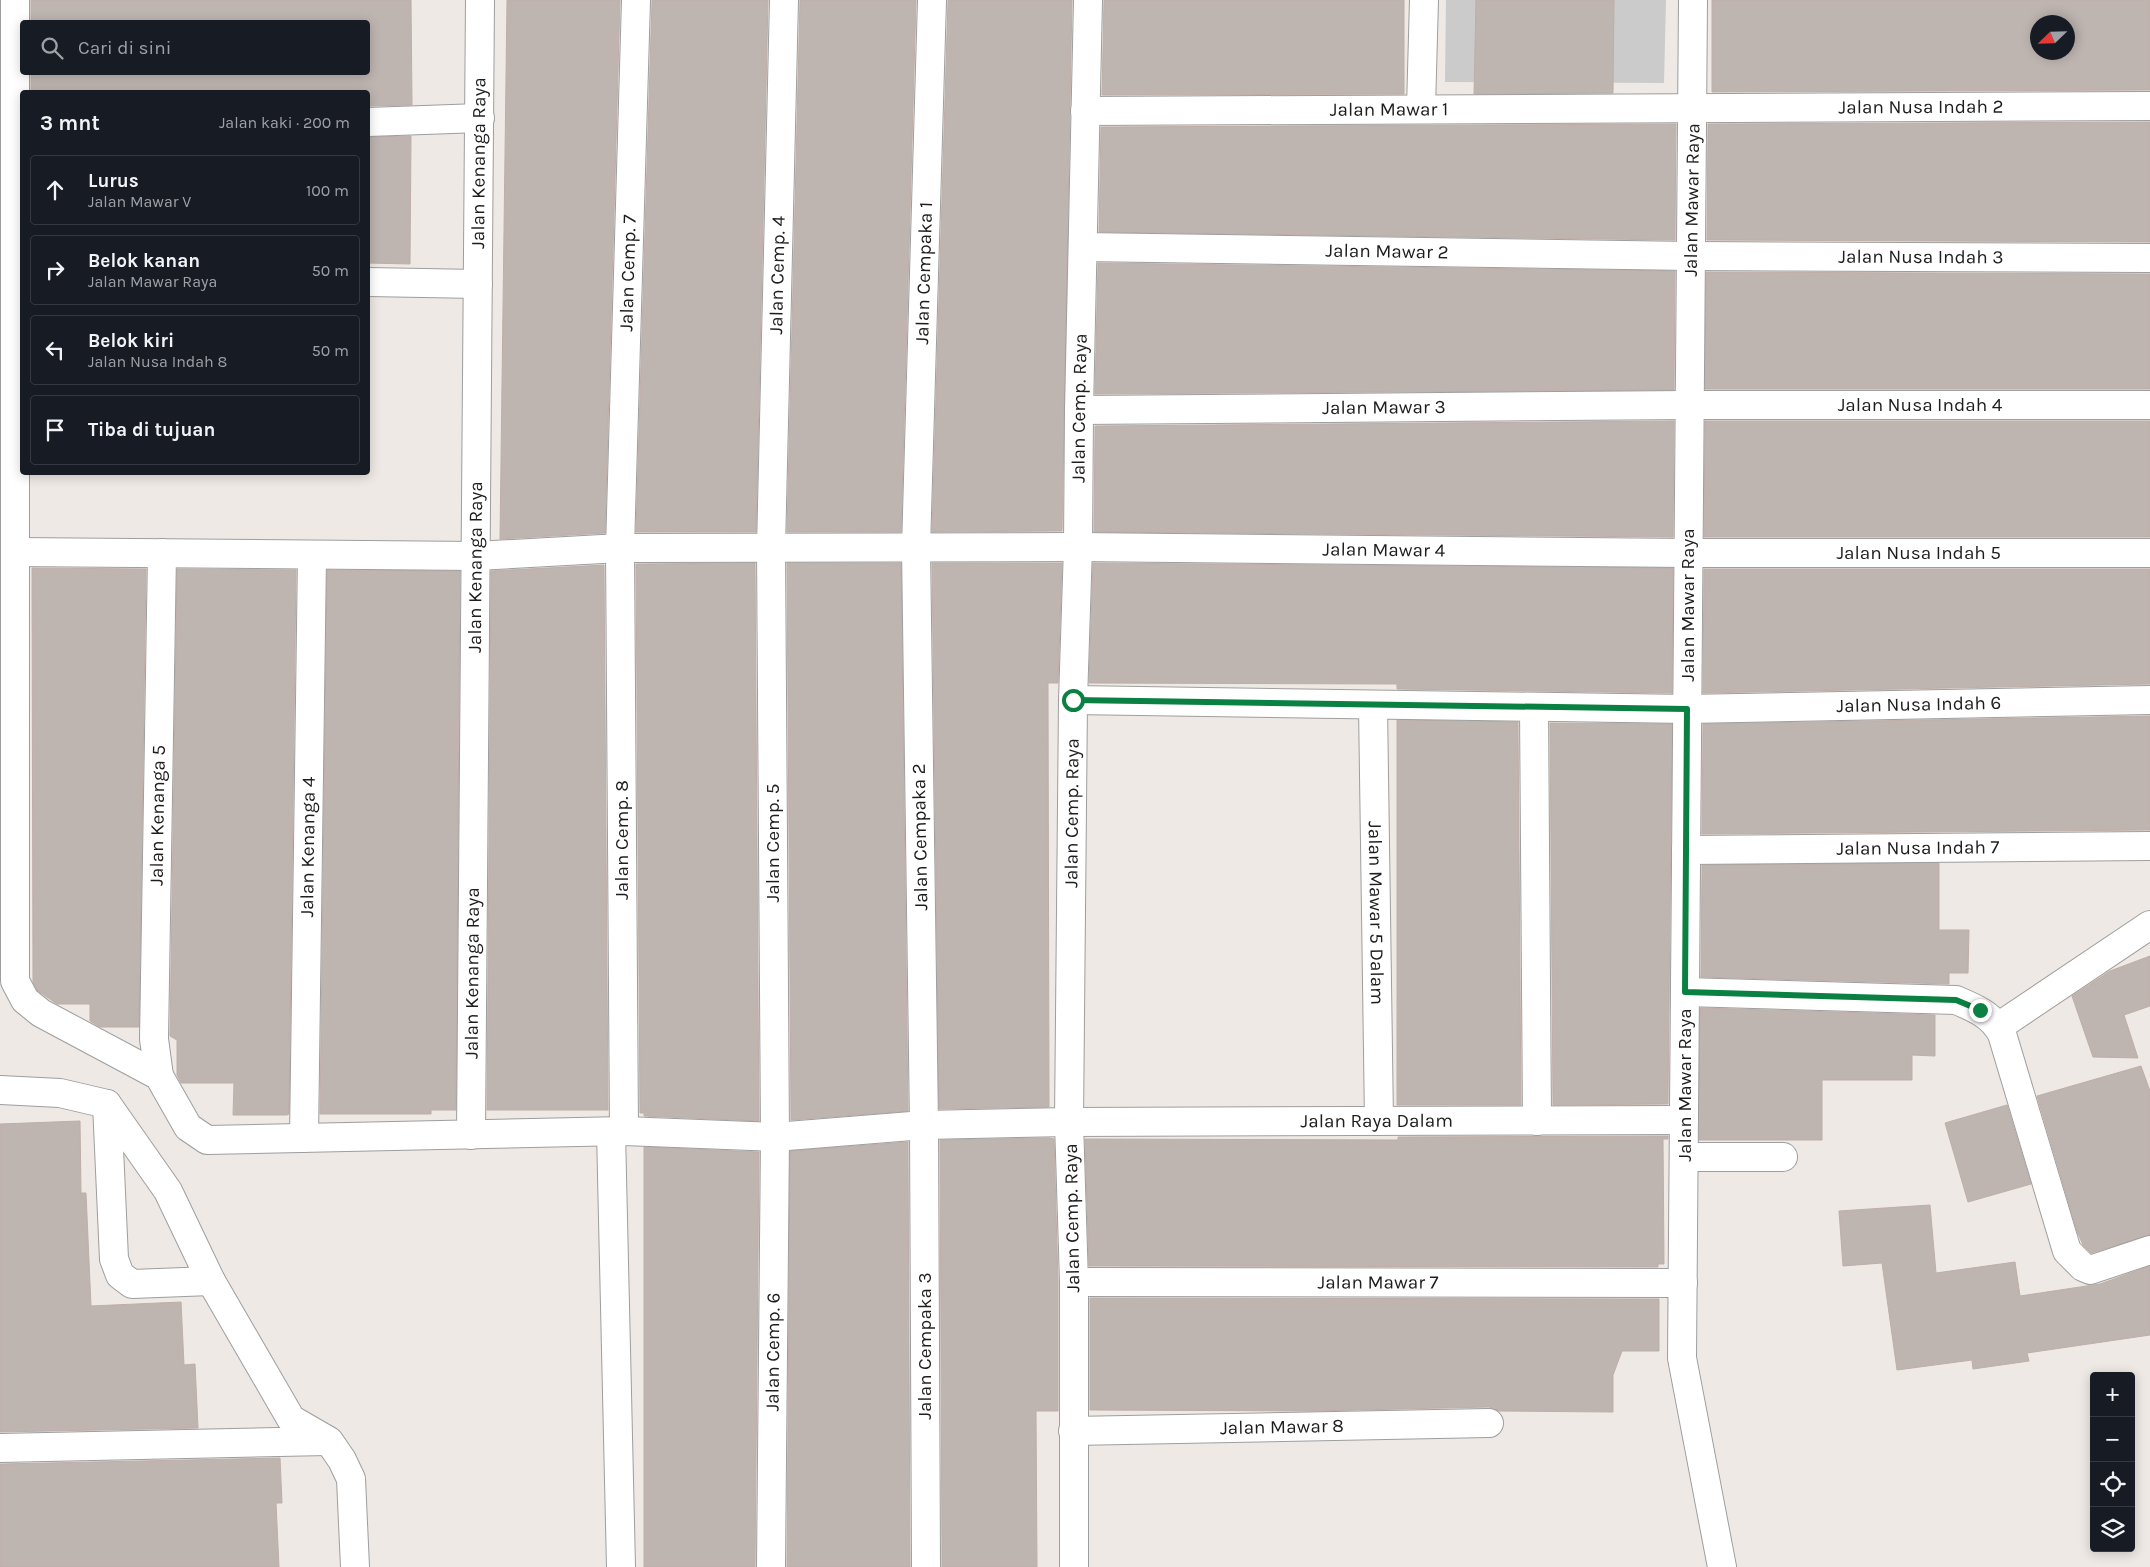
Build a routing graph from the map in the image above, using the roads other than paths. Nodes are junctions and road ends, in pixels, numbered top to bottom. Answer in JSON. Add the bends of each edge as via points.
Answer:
{"nodes":[{"id":1,"x":15,"y":0,"type":"edge"},
{"id":2,"x":480,"y":0,"type":"edge"},
{"id":3,"x":636,"y":0,"type":"edge"},
{"id":4,"x":784,"y":0,"type":"edge"},
{"id":5,"x":932,"y":0,"type":"edge"},
{"id":6,"x":1088,"y":0,"type":"edge"},
{"id":7,"x":1424,"y":0,"type":"edge"},
{"id":8,"x":1693,"y":0,"type":"edge"},
{"id":9,"x":2150,"y":106,"type":"edge"},
{"id":10,"x":1692,"y":107,"type":"junction"},
{"id":11,"x":1421,"y":108,"type":"junction"},
{"id":12,"x":1085,"y":111,"type":"junction"},
{"id":13,"x":480,"y":118,"type":"junction"},
{"id":14,"x":370,"y":122,"type":"edge"},
{"id":15,"x":12,"y":135,"type":"edge"},
{"id":16,"x":1083,"y":247,"type":"junction"},
{"id":17,"x":1691,"y":256,"type":"junction"},
{"id":18,"x":2150,"y":258,"type":"edge"},
{"id":19,"x":12,"y":276,"type":"edge"},
{"id":20,"x":370,"y":282,"type":"edge"},
{"id":21,"x":478,"y":284,"type":"junction"},
{"id":22,"x":1690,"y":405,"type":"junction"},
{"id":23,"x":2150,"y":405,"type":"edge"},
{"id":24,"x":1079,"y":410,"type":"junction"},
{"id":25,"x":7,"y":430,"type":"edge"},
{"id":26,"x":1078,"y":547,"type":"junction"},
{"id":27,"x":620,"y":548,"type":"junction"},
{"id":28,"x":771,"y":548,"type":"junction"},
{"id":29,"x":916,"y":548,"type":"junction"},
{"id":30,"x":15,"y":552,"type":"junction"},
{"id":31,"x":162,"y":553,"type":"junction"},
{"id":32,"x":1688,"y":553,"type":"junction"},
{"id":33,"x":2150,"y":553,"type":"edge"},
{"id":34,"x":312,"y":555,"type":"junction"},
{"id":35,"x":476,"y":556,"type":"junction"},
{"id":36,"x":7,"y":586,"type":"edge"},
{"id":37,"x":1073,"y":700,"type":"junction"},
{"id":38,"x":2150,"y":700,"type":"edge"},
{"id":39,"x":1373,"y":705,"type":"junction"},
{"id":40,"x":1534,"y":706,"type":"junction"},
{"id":41,"x":1687,"y":709,"type":"junction"},
{"id":42,"x":7,"y":745,"type":"edge"},
{"id":43,"x":2150,"y":846,"type":"edge"},
{"id":44,"x":1686,"y":850,"type":"junction"},
{"id":45,"x":7,"y":888,"type":"edge"},
{"id":46,"x":2149,"y":926,"type":"edge"},
{"id":47,"x":1685,"y":992,"type":"junction"},
{"id":48,"x":1990,"y":1019,"type":"junction"},
{"id":49,"x":159,"y":1076,"type":"junction"},
{"id":50,"x":0,"y":1090,"type":"edge"},
{"id":51,"x":107,"y":1104,"type":"junction"},
{"id":52,"x":1684,"y":1120,"type":"junction"},
{"id":53,"x":1379,"y":1121,"type":"junction"},
{"id":54,"x":1537,"y":1121,"type":"junction"},
{"id":55,"x":1069,"y":1122,"type":"junction"},
{"id":56,"x":924,"y":1125,"type":"junction"},
{"id":57,"x":617,"y":1132,"type":"junction"},
{"id":58,"x":472,"y":1135,"type":"junction"},
{"id":59,"x":775,"y":1137,"type":"junction"},
{"id":60,"x":304,"y":1138,"type":"junction"},
{"id":61,"x":1684,"y":1157,"type":"junction"},
{"id":62,"x":1783,"y":1157,"type":"dead end"},
{"id":63,"x":2150,"y":1250,"type":"edge"},
{"id":64,"x":211,"y":1281,"type":"junction"},
{"id":65,"x":1074,"y":1282,"type":"junction"},
{"id":66,"x":1683,"y":1283,"type":"junction"},
{"id":67,"x":1489,"y":1423,"type":"dead end"},
{"id":68,"x":1073,"y":1431,"type":"junction"},
{"id":69,"x":329,"y":1441,"type":"junction"},
{"id":70,"x":0,"y":1448,"type":"edge"},
{"id":71,"x":355,"y":1567,"type":"edge"},
{"id":72,"x":620,"y":1567,"type":"edge"},
{"id":73,"x":772,"y":1567,"type":"edge"},
{"id":74,"x":926,"y":1567,"type":"edge"},
{"id":75,"x":1074,"y":1567,"type":"edge"},
{"id":76,"x":1722,"y":1567,"type":"edge"}],
"edges":[{"from":1,"to":15,"type":"street"},
{"from":2,"to":13,"type":"street","name":"Jalan Kenanga Raya"},
{"from":3,"to":27,"type":"street","name":"Jalan Cemp. 7"},
{"from":4,"to":28,"type":"street","name":"Jalan Cemp. 4"},
{"from":5,"to":29,"type":"street","name":"Jalan Cempaka 1"},
{"from":6,"to":12,"type":"street","name":"Jalan Cemp. Raya"},
{"from":7,"to":11,"type":"street"},
{"from":8,"to":10,"type":"street","name":"Jalan Mawar Raya"},
{"from":9,"to":10,"type":"street","name":"Jalan Nusa Indah 2"},
{"from":10,"to":11,"type":"street","name":"Jalan Mawar 1"},
{"from":10,"to":17,"type":"street","name":"Jalan Mawar Raya"},
{"from":11,"to":12,"type":"street","name":"Jalan Mawar 1"},
{"from":12,"to":16,"type":"street","name":"Jalan Cemp. Raya"},
{"from":13,"to":14,"type":"street"},
{"from":13,"to":21,"type":"street","name":"Jalan Kenanga Raya"},
{"from":15,"to":19,"type":"street"},
{"from":16,"to":17,"type":"street","name":"Jalan Mawar 2"},
{"from":16,"to":24,"type":"street","name":"Jalan Cemp. Raya"},
{"from":17,"to":18,"type":"street","name":"Jalan Nusa Indah 3"},
{"from":17,"to":22,"type":"street","name":"Jalan Mawar Raya"},
{"from":19,"to":25,"type":"street"},
{"from":20,"to":21,"type":"street"},
{"from":21,"to":35,"type":"street","name":"Jalan Kenanga Raya"},
{"from":22,"to":23,"type":"street","name":"Jalan Nusa Indah 4"},
{"from":22,"to":24,"type":"street","name":"Jalan Mawar 3"},
{"from":22,"to":32,"type":"street","name":"Jalan Mawar Raya"},
{"from":24,"to":26,"type":"street","name":"Jalan Cemp. Raya"},
{"from":25,"to":30,"type":"street"},
{"from":26,"to":29,"type":"street","name":"Jalan Mawar 4"},
{"from":26,"to":32,"type":"street","name":"Jalan Mawar 4"},
{"from":26,"to":37,"type":"street","name":"Jalan Cemp. Raya"},
{"from":27,"to":28,"type":"street","name":"Jalan Mawar 4"},
{"from":27,"to":35,"type":"street","name":"Jalan Mawar 4"},
{"from":27,"to":57,"type":"street","name":"Jalan Cemp. 8"},
{"from":28,"to":29,"type":"street","name":"Jalan Mawar 4"},
{"from":28,"to":59,"type":"street","name":"Jalan Cemp. 5"},
{"from":29,"to":56,"type":"street","name":"Jalan Cempaka 2"},
{"from":30,"to":31,"type":"street","name":"Jalan Mawar 4"},
{"from":30,"to":36,"type":"street"},
{"from":31,"to":34,"type":"street","name":"Jalan Mawar 4"},
{"from":31,"to":49,"type":"street","name":"Jalan Kenanga 5","via":[[154,1039]]},
{"from":32,"to":33,"type":"street","name":"Jalan Nusa Indah 5"},
{"from":32,"to":41,"type":"street","name":"Jalan Mawar Raya"},
{"from":34,"to":35,"type":"street","name":"Jalan Mawar 4"},
{"from":34,"to":60,"type":"street","name":"Jalan Kenanga 4"},
{"from":35,"to":58,"type":"street","name":"Jalan Kenanga Raya"},
{"from":36,"to":42,"type":"street"},
{"from":37,"to":39,"type":"street","name":"Jalan Nusa Indah 6"},
{"from":37,"to":55,"type":"street","name":"Jalan Cemp. Raya"},
{"from":38,"to":41,"type":"street","name":"Jalan Nusa Indah 6"},
{"from":39,"to":40,"type":"street","name":"Jalan Nusa Indah 6"},
{"from":39,"to":53,"type":"street","name":"Jalan Mawar 5 Dalam"},
{"from":40,"to":41,"type":"street","name":"Jalan Nusa Indah 6"},
{"from":40,"to":54,"type":"street"},
{"from":41,"to":44,"type":"street","name":"Jalan Mawar Raya"},
{"from":42,"to":45,"type":"street"},
{"from":43,"to":44,"type":"street","name":"Jalan Nusa Indah 7"},
{"from":44,"to":47,"type":"street","name":"Jalan Mawar Raya"},
{"from":45,"to":49,"type":"street","via":[[15,981],[25,1000],[42,1013]]},
{"from":46,"to":48,"type":"street"},
{"from":47,"to":48,"type":"street","via":[[1956,1000]]},
{"from":47,"to":52,"type":"street","name":"Jalan Mawar Raya"},
{"from":48,"to":63,"type":"street","via":[[2005,1044],[2067,1252],[2090,1270]]},
{"from":49,"to":60,"type":"street","name":"Jalan Raya Dalam","via":[[188,1127],[207,1140]]},
{"from":50,"to":51,"type":"street","via":[[60,1093]]},
{"from":51,"to":64,"type":"street","via":[[168,1192]]},
{"from":51,"to":64,"type":"street","via":[[114,1259],[120,1275],[132,1284]]},
{"from":52,"to":54,"type":"street","name":"Jalan Raya Dalam"},
{"from":52,"to":61,"type":"street","name":"Jalan Mawar Raya"},
{"from":53,"to":54,"type":"street","name":"Jalan Raya Dalam"},
{"from":53,"to":55,"type":"street","name":"Jalan Raya Dalam"},
{"from":55,"to":56,"type":"street","name":"Jalan Raya Dalam"},
{"from":55,"to":65,"type":"street","name":"Jalan Cemp. Raya"},
{"from":56,"to":59,"type":"street","name":"Jalan Raya Dalam"},
{"from":56,"to":74,"type":"street","name":"Jalan Cempaka 3"},
{"from":57,"to":58,"type":"street","name":"Jalan Raya Dalam"},
{"from":57,"to":59,"type":"street","name":"Jalan Raya Dalam"},
{"from":57,"to":72,"type":"street","name":"Jalan Cemp. 8"},
{"from":58,"to":60,"type":"street","name":"Jalan Raya Dalam"},
{"from":59,"to":73,"type":"street","name":"Jalan Cemp. 6"},
{"from":61,"to":62,"type":"street"},
{"from":61,"to":66,"type":"street","name":"Jalan Mawar Raya"},
{"from":64,"to":69,"type":"street","via":[[292,1419]]},
{"from":65,"to":66,"type":"street","name":"Jalan Mawar 7"},
{"from":65,"to":68,"type":"street","name":"Jalan Cemp. Raya"},
{"from":66,"to":76,"type":"street","name":"Jalan Mawar Raya","via":[[1682,1358]]},
{"from":67,"to":68,"type":"street","name":"Jalan Mawar 8"},
{"from":68,"to":75,"type":"street","name":"Jalan Cemp. Raya"},
{"from":69,"to":70,"type":"street"},
{"from":69,"to":71,"type":"street","via":[[351,1479]]}]}
